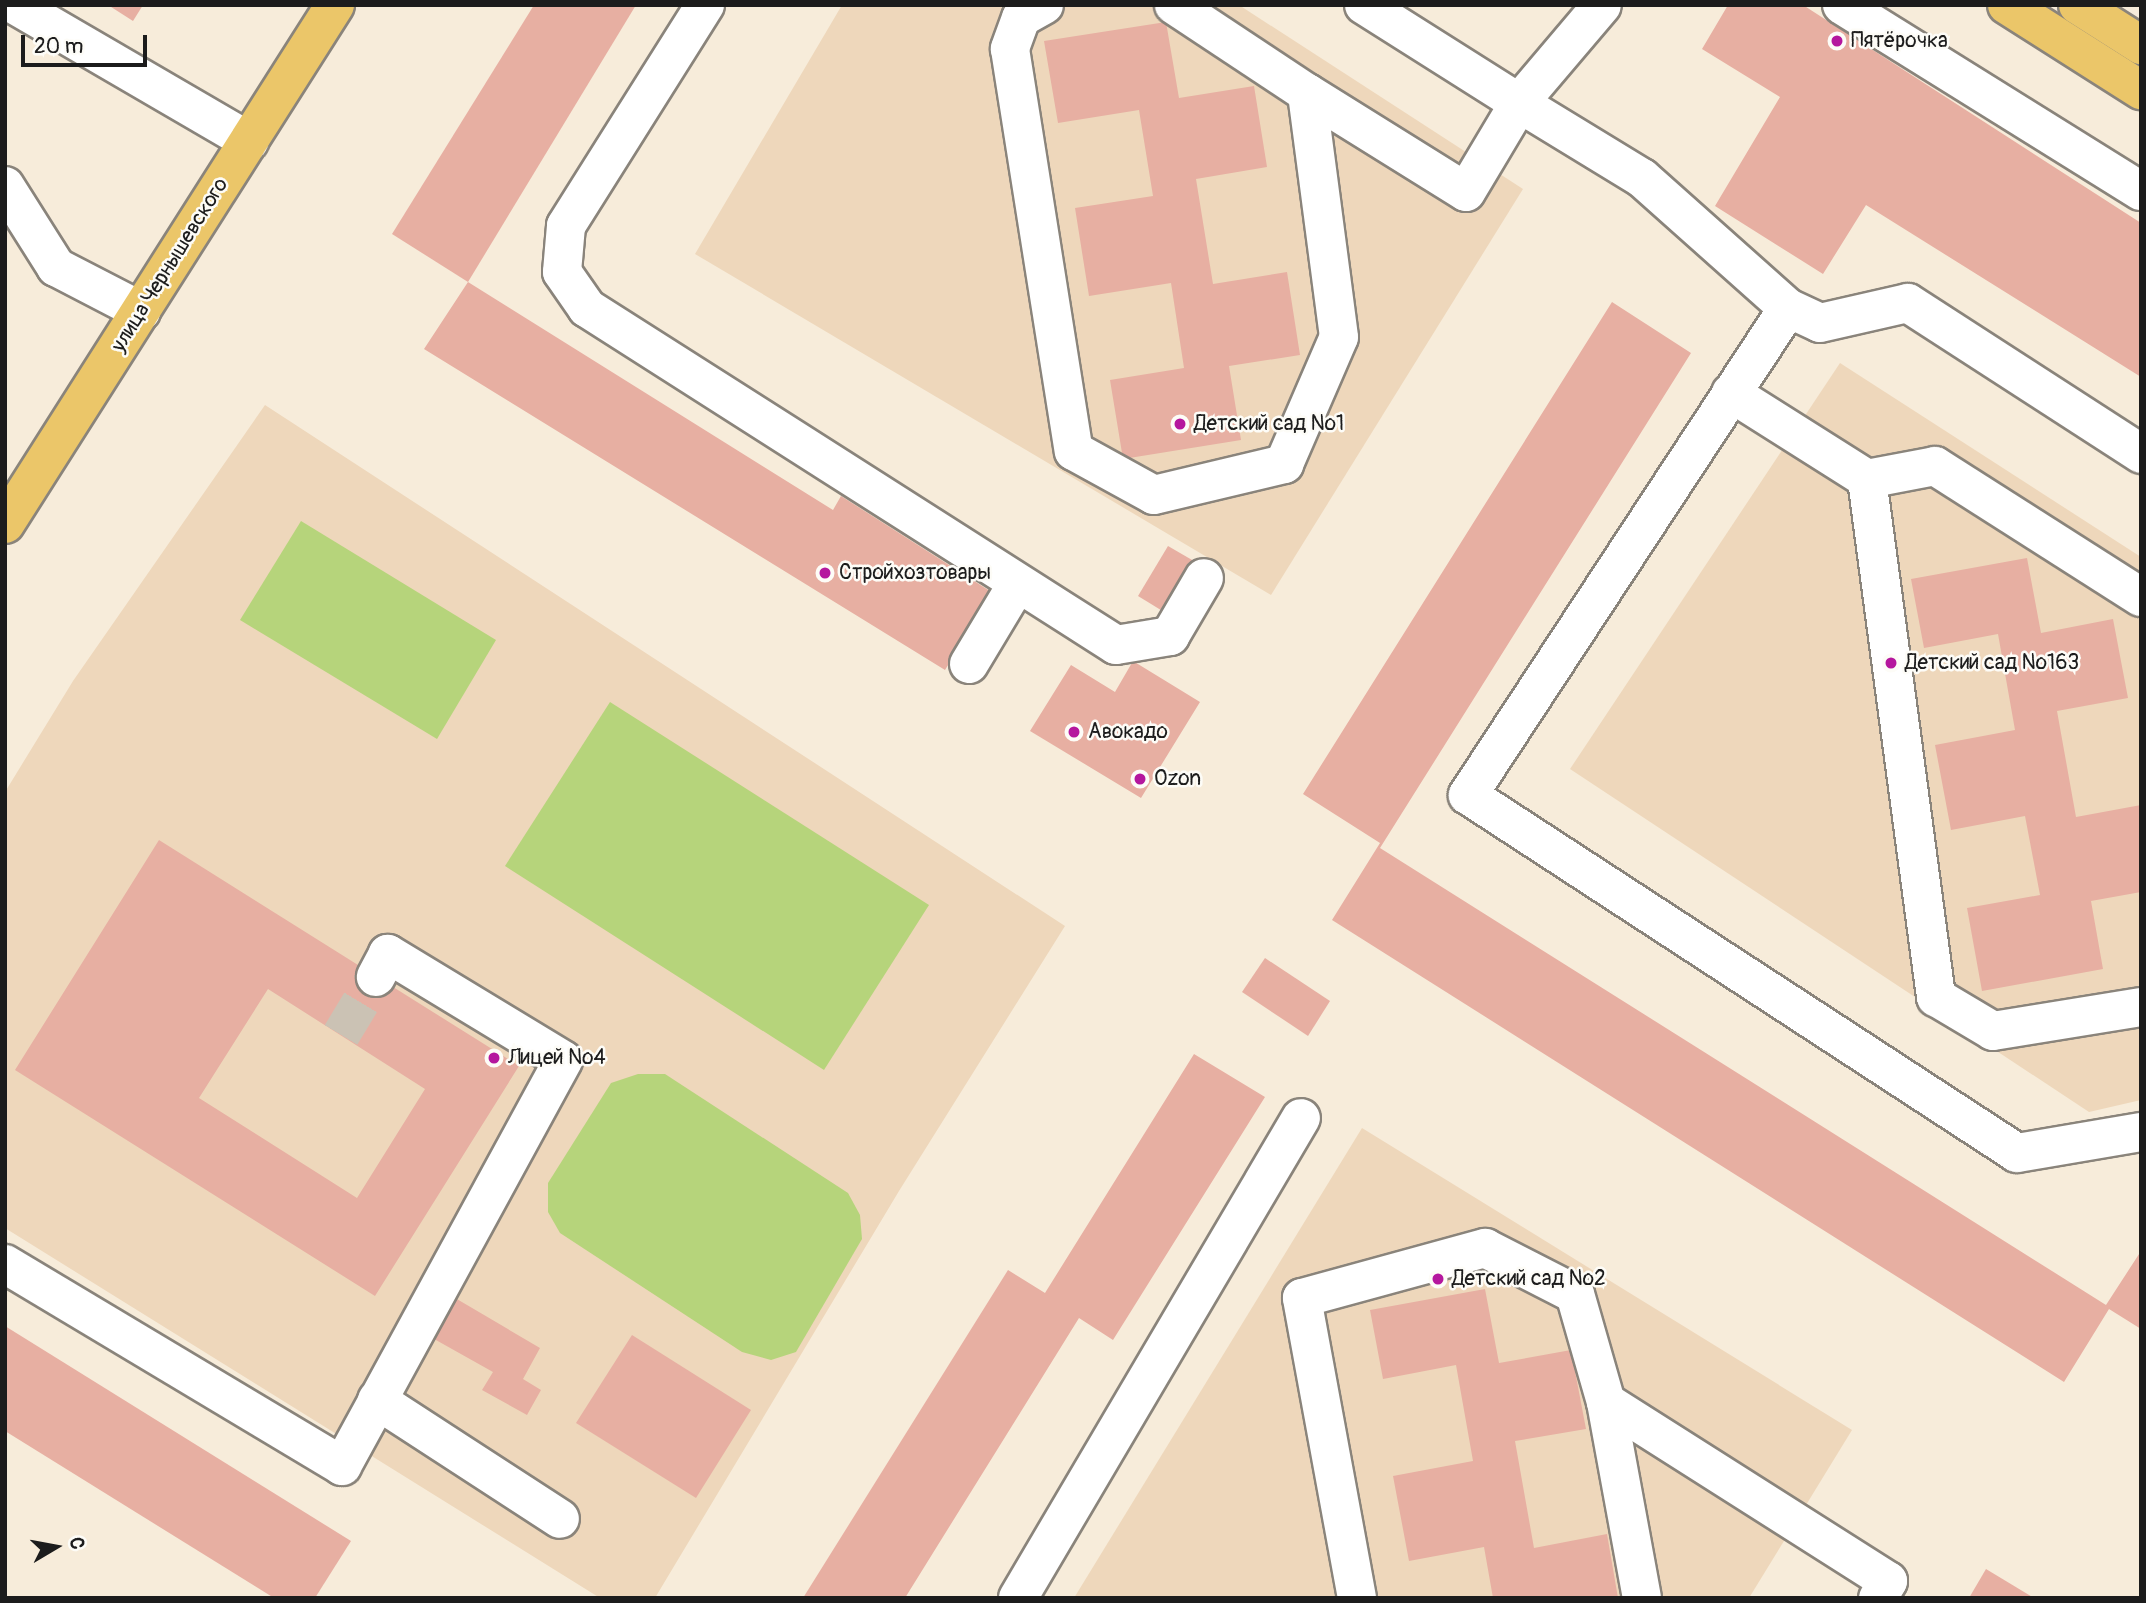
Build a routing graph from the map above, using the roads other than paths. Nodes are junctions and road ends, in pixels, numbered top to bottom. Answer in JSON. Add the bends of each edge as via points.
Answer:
{"nodes":[{"id":1,"x":15,"y":5,"type":"edge"},
{"id":2,"x":335,"y":5,"type":"edge"},
{"id":3,"x":705,"y":5,"type":"edge"},
{"id":4,"x":1044,"y":5,"type":"edge"},
{"id":5,"x":1174,"y":5,"type":"edge"},
{"id":6,"x":1364,"y":5,"type":"edge"},
{"id":7,"x":1602,"y":5,"type":"edge"},
{"id":8,"x":1842,"y":5,"type":"edge"},
{"id":9,"x":2007,"y":5,"type":"edge"},
{"id":10,"x":2078,"y":5,"type":"edge"},
{"id":11,"x":2141,"y":45,"type":"edge"},
{"id":12,"x":2130,"y":84,"type":"edge"},
{"id":13,"x":1307,"y":93,"type":"junction"},
{"id":14,"x":1519,"y":103,"type":"junction"},
{"id":15,"x":249,"y":141,"type":"junction"},
{"id":16,"x":5,"y":186,"type":"edge"},
{"id":17,"x":2141,"y":191,"type":"edge"},
{"id":18,"x":1788,"y":308,"type":"junction"},
{"id":19,"x":141,"y":311,"type":"junction"},
{"id":20,"x":1731,"y":393,"type":"junction"},
{"id":21,"x":2141,"y":454,"type":"edge"},
{"id":22,"x":1867,"y":480,"type":"junction"},
{"id":23,"x":18,"y":486,"type":"edge"},
{"id":24,"x":5,"y":524,"type":"edge"},
{"id":25,"x":1204,"y":578,"type":"dead end"},
{"id":26,"x":1017,"y":584,"type":"junction"},
{"id":27,"x":2141,"y":597,"type":"edge"},
{"id":28,"x":969,"y":664,"type":"dead end"},
{"id":29,"x":376,"y":976,"type":"tunnel mouth"},
{"id":30,"x":2141,"y":1007,"type":"edge"},
{"id":31,"x":1301,"y":1118,"type":"dead end"},
{"id":32,"x":2141,"y":1132,"type":"edge"},
{"id":33,"x":5,"y":1264,"type":"edge"},
{"id":34,"x":377,"y":1400,"type":"junction"},
{"id":35,"x":1606,"y":1402,"type":"junction"},
{"id":36,"x":560,"y":1519,"type":"dead end"},
{"id":37,"x":1018,"y":1598,"type":"edge"},
{"id":38,"x":1357,"y":1598,"type":"edge"},
{"id":39,"x":1642,"y":1598,"type":"edge"},
{"id":40,"x":1878,"y":1598,"type":"edge"}],
"edges":[{"from":1,"to":15,"type":"lane"},
{"from":2,"to":15,"type":"main road","name":"улица Чернышевского"},
{"from":3,"to":26,"type":"lane","via":[[566,226],[562,272],[587,308]]},
{"from":4,"to":13,"type":"lane","via":[[1021,18],[1010,49],[1074,452],[1154,495],[1284,464],[1339,337]]},
{"from":5,"to":13,"type":"lane"},
{"from":6,"to":14,"type":"lane"},
{"from":7,"to":14,"type":"lane"},
{"from":8,"to":17,"type":"lane"},
{"from":9,"to":12,"type":"main road"},
{"from":10,"to":11,"type":"main road"},
{"from":11,"to":12,"type":"main road"},
{"from":13,"to":14,"type":"lane","via":[[1466,192]]},
{"from":14,"to":18,"type":"lane","via":[[1642,178]]},
{"from":15,"to":19,"type":"main road","name":"улица Чернышевского"},
{"from":16,"to":19,"type":"lane","via":[[56,267]]},
{"from":18,"to":20,"type":"lane"},
{"from":18,"to":21,"type":"lane","via":[[1820,323],[1908,303]]},
{"from":19,"to":23,"type":"main road","name":"улица Чернышевского"},
{"from":20,"to":22,"type":"lane"},
{"from":20,"to":32,"type":"lane","via":[[1468,795],[2017,1153]]},
{"from":22,"to":27,"type":"lane","via":[[1935,466]]},
{"from":22,"to":30,"type":"lane","via":[[1936,997],[1993,1031]]},
{"from":23,"to":24,"type":"main road","name":"улица Чернышевского"},
{"from":25,"to":26,"type":"lane","via":[[1170,636],[1116,646]]},
{"from":26,"to":28,"type":"lane"},
{"from":29,"to":34,"type":"lane","via":[[388,954],[563,1060]]},
{"from":31,"to":37,"type":"lane"},
{"from":33,"to":34,"type":"lane","via":[[342,1466]]},
{"from":34,"to":36,"type":"lane"},
{"from":35,"to":38,"type":"lane","via":[[1575,1293],[1485,1248],[1302,1298]]},
{"from":35,"to":39,"type":"lane"},
{"from":35,"to":40,"type":"lane","via":[[1888,1581]]}]}
